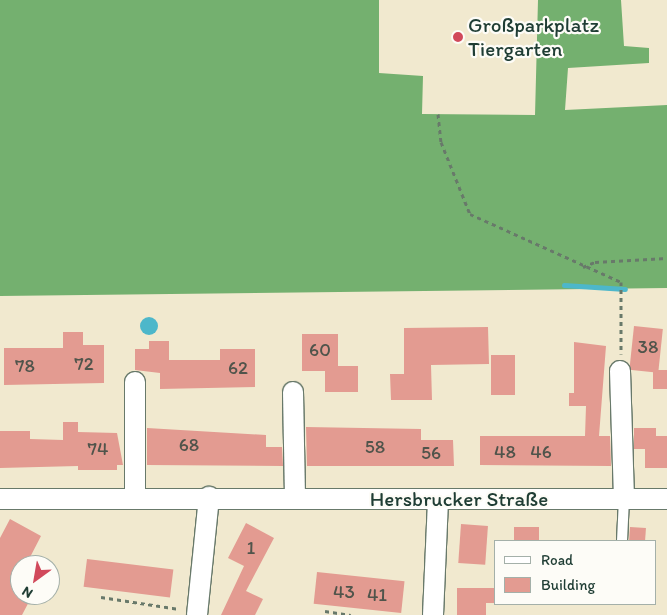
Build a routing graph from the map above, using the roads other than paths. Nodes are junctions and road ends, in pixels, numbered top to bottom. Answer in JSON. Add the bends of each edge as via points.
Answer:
{"nodes":[{"id":1,"x":620,"y":371,"type":"road end"},
{"id":2,"x":135,"y":382,"type":"dead end"},
{"id":3,"x":294,"y":392,"type":"dead end"},
{"id":4,"x":209,"y":497,"type":"junction"},
{"id":5,"x":0,"y":498,"type":"edge"},
{"id":6,"x":135,"y":498,"type":"junction"},
{"id":7,"x":295,"y":498,"type":"junction"},
{"id":8,"x":624,"y":499,"type":"junction"},
{"id":9,"x":667,"y":499,"type":"edge"},
{"id":10,"x":438,"y":500,"type":"junction"},
{"id":11,"x":622,"y":540,"type":"edge"},
{"id":12,"x":197,"y":613,"type":"edge"},
{"id":13,"x":433,"y":615,"type":"edge"}],
"edges":[{"from":1,"to":8,"type":"street"},
{"from":2,"to":6,"type":"street"},
{"from":3,"to":7,"type":"street"},
{"from":4,"to":6,"type":"street","name":"Hersbrucker Straße"},
{"from":4,"to":7,"type":"street","name":"Hersbrucker Straße"},
{"from":4,"to":12,"type":"street"},
{"from":5,"to":6,"type":"street","name":"Hersbrucker Straße"},
{"from":7,"to":10,"type":"street","name":"Hersbrucker Straße"},
{"from":8,"to":9,"type":"street","name":"Hersbrucker Straße"},
{"from":8,"to":10,"type":"street","name":"Hersbrucker Straße"},
{"from":8,"to":11,"type":"lane"},
{"from":10,"to":13,"type":"street"}]}
